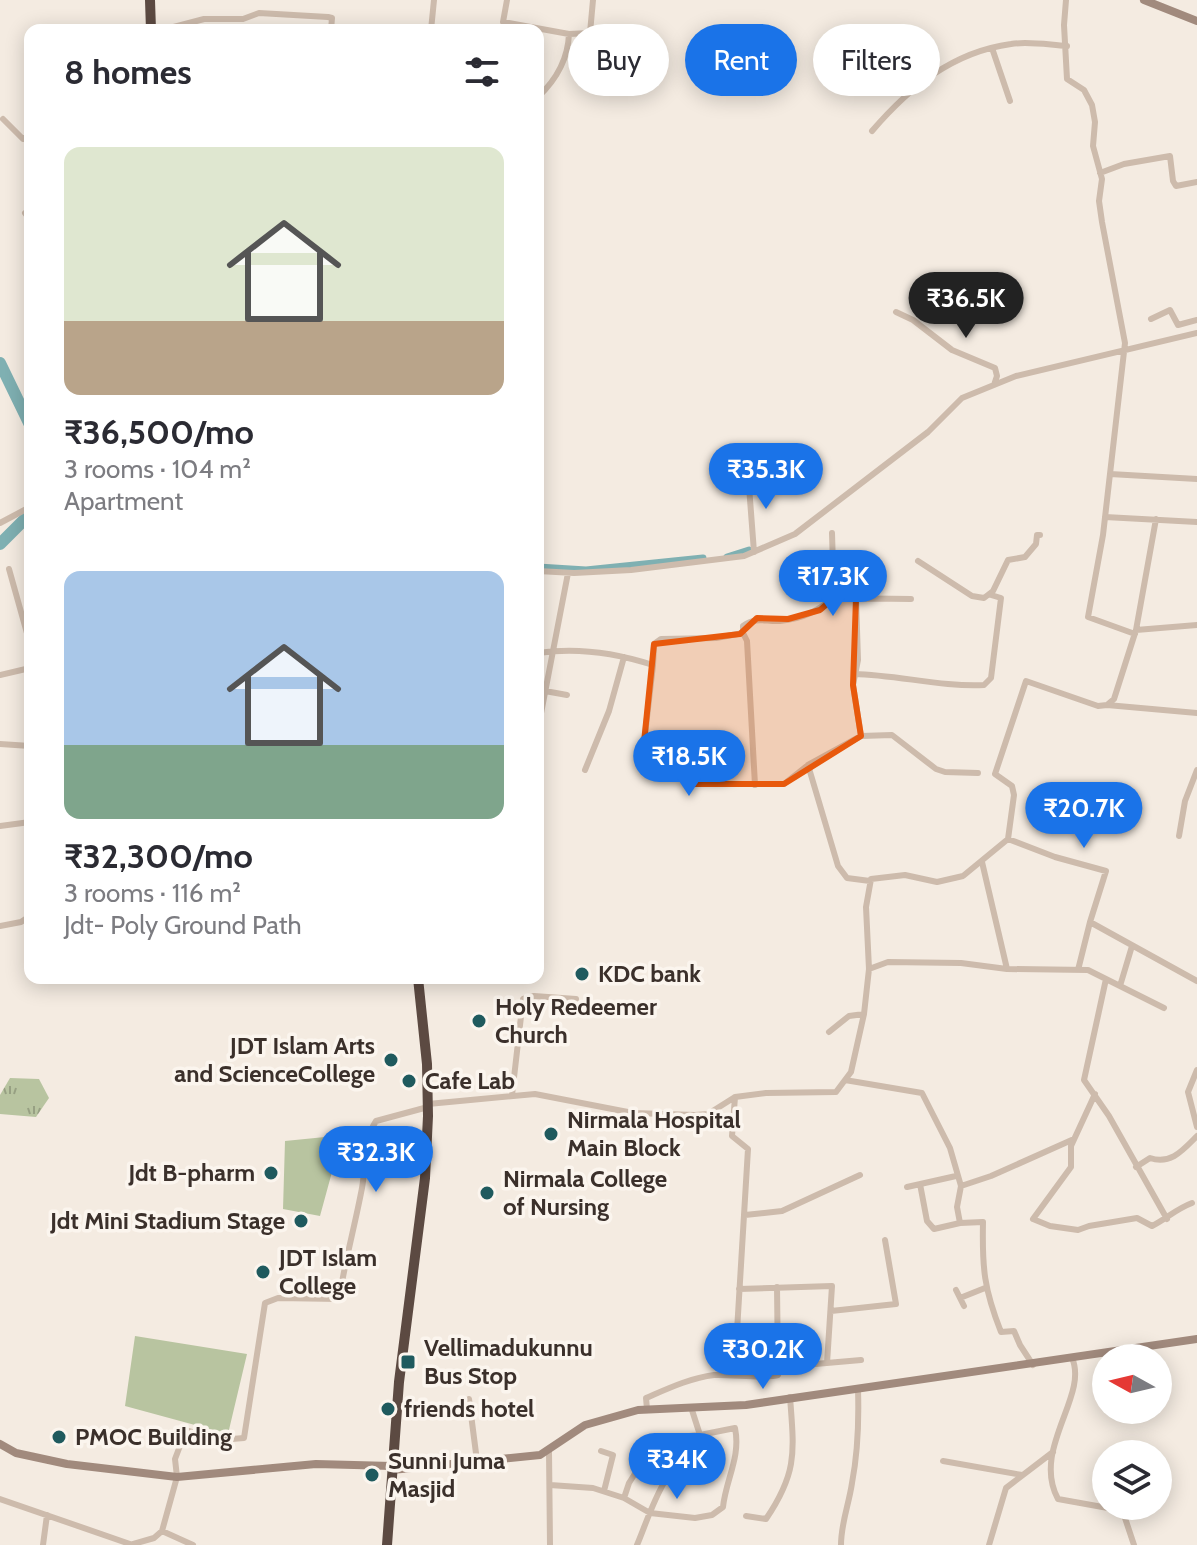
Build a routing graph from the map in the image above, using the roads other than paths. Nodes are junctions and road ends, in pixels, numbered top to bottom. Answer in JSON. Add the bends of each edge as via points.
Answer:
{"nodes":[{"id":1,"x":150,"y":0,"type":"edge"},
{"id":2,"x":434,"y":0,"type":"edge"},
{"id":3,"x":507,"y":0,"type":"edge"},
{"id":4,"x":593,"y":0,"type":"edge"},
{"id":5,"x":1066,"y":0,"type":"edge"},
{"id":6,"x":1144,"y":0,"type":"edge"},
{"id":7,"x":1197,"y":21,"type":"edge"},
{"id":8,"x":151,"y":24,"type":"edge"},
{"id":9,"x":185,"y":24,"type":"edge"},
{"id":10,"x":332,"y":24,"type":"edge"},
{"id":11,"x":432,"y":24,"type":"edge"},
{"id":12,"x":514,"y":24,"type":"edge"},
{"id":13,"x":591,"y":24,"type":"edge"},
{"id":14,"x":544,"y":29,"type":"edge"},
{"id":15,"x":568,"y":34,"type":"edge"},
{"id":16,"x":568,"y":39,"type":"edge"},
{"id":17,"x":1067,"y":46,"type":"junction"},
{"id":18,"x":992,"y":48,"type":"junction"},
{"id":19,"x":544,"y":91,"type":"edge"},
{"id":20,"x":1010,"y":101,"type":"dead end"},
{"id":21,"x":3,"y":119,"type":"dead end"},
{"id":22,"x":872,"y":131,"type":"dead end"},
{"id":23,"x":24,"y":139,"type":"edge"},
{"id":24,"x":1100,"y":173,"type":"junction"},
{"id":25,"x":1197,"y":182,"type":"edge"},
{"id":26,"x":896,"y":312,"type":"dead end"},
{"id":27,"x":1151,"y":319,"type":"dead end"},
{"id":28,"x":1197,"y":320,"type":"edge"},
{"id":29,"x":1197,"y":333,"type":"edge"},
{"id":30,"x":1125,"y":350,"type":"junction"},
{"id":31,"x":994,"y":385,"type":"junction"},
{"id":32,"x":748,"y":473,"type":"dead end"},
{"id":33,"x":1110,"y":474,"type":"junction"},
{"id":34,"x":1197,"y":479,"type":"edge"},
{"id":35,"x":24,"y":510,"type":"edge"},
{"id":36,"x":1105,"y":517,"type":"junction"},
{"id":37,"x":1156,"y":519,"type":"junction"},
{"id":38,"x":1197,"y":522,"type":"edge"},
{"id":39,"x":0,"y":523,"type":"edge"},
{"id":40,"x":832,"y":533,"type":"dead end"},
{"id":41,"x":1040,"y":535,"type":"dead end"},
{"id":42,"x":754,"y":552,"type":"junction"},
{"id":43,"x":918,"y":561,"type":"dead end"},
{"id":44,"x":9,"y":569,"type":"dead end"},
{"id":45,"x":544,"y":571,"type":"edge"},
{"id":46,"x":568,"y":573,"type":"junction"},
{"id":47,"x":991,"y":595,"type":"junction"},
{"id":48,"x":834,"y":598,"type":"junction"},
{"id":49,"x":856,"y":598,"type":"junction"},
{"id":50,"x":911,"y":599,"type":"dead end"},
{"id":51,"x":24,"y":623,"type":"edge"},
{"id":52,"x":1197,"y":625,"type":"edge"},
{"id":53,"x":1135,"y":632,"type":"junction"},
{"id":54,"x":743,"y":633,"type":"junction"},
{"id":55,"x":551,"y":652,"type":"junction"},
{"id":56,"x":544,"y":653,"type":"edge"},
{"id":57,"x":624,"y":657,"type":"junction"},
{"id":58,"x":653,"y":665,"type":"junction"},
{"id":59,"x":24,"y":669,"type":"edge"},
{"id":60,"x":854,"y":674,"type":"junction"},
{"id":61,"x":0,"y":675,"type":"edge"},
{"id":62,"x":547,"y":676,"type":"junction"},
{"id":63,"x":556,"y":676,"type":"dead end"},
{"id":64,"x":545,"y":691,"type":"junction"},
{"id":65,"x":567,"y":695,"type":"dead end"},
{"id":66,"x":544,"y":696,"type":"edge"},
{"id":67,"x":1107,"y":705,"type":"junction"},
{"id":68,"x":1197,"y":713,"type":"edge"},
{"id":69,"x":861,"y":736,"type":"junction"},
{"id":70,"x":0,"y":744,"type":"edge"},
{"id":71,"x":24,"y":746,"type":"edge"},
{"id":72,"x":808,"y":765,"type":"junction"},
{"id":73,"x":585,"y":770,"type":"dead end"},
{"id":74,"x":1197,"y":770,"type":"edge"},
{"id":75,"x":978,"y":773,"type":"dead end"},
{"id":76,"x":755,"y":785,"type":"junction"},
{"id":77,"x":24,"y":823,"type":"edge"},
{"id":78,"x":0,"y":826,"type":"edge"},
{"id":79,"x":1179,"y":836,"type":"dead end"},
{"id":80,"x":1008,"y":839,"type":"junction"},
{"id":81,"x":982,"y":862,"type":"junction"},
{"id":82,"x":870,"y":881,"type":"junction"},
{"id":83,"x":24,"y":920,"type":"edge"},
{"id":84,"x":1090,"y":922,"type":"junction"},
{"id":85,"x":0,"y":926,"type":"edge"},
{"id":86,"x":1132,"y":946,"type":"junction"},
{"id":87,"x":869,"y":969,"type":"junction"},
{"id":88,"x":1007,"y":969,"type":"junction"},
{"id":89,"x":1078,"y":970,"type":"junction"},
{"id":90,"x":1106,"y":979,"type":"junction"},
{"id":91,"x":1197,"y":981,"type":"edge"},
{"id":92,"x":418,"y":984,"type":"edge"},
{"id":93,"x":1120,"y":986,"type":"junction"},
{"id":94,"x":576,"y":999,"type":"dead end"},
{"id":95,"x":1164,"y":1008,"type":"dead end"},
{"id":96,"x":864,"y":1014,"type":"junction"},
{"id":97,"x":829,"y":1032,"type":"dead end"},
{"id":98,"x":1197,"y":1070,"type":"edge"},
{"id":99,"x":845,"y":1080,"type":"junction"},
{"id":100,"x":1095,"y":1094,"type":"junction"},
{"id":101,"x":512,"y":1095,"type":"junction"},
{"id":102,"x":735,"y":1097,"type":"junction"},
{"id":103,"x":428,"y":1105,"type":"junction"},
{"id":104,"x":1197,"y":1127,"type":"edge"},
{"id":105,"x":1197,"y":1136,"type":"edge"},
{"id":106,"x":1074,"y":1139,"type":"junction"},
{"id":107,"x":1136,"y":1167,"type":"junction"},
{"id":108,"x":860,"y":1175,"type":"dead end"},
{"id":109,"x":956,"y":1176,"type":"junction"},
{"id":110,"x":920,"y":1184,"type":"junction"},
{"id":111,"x":961,"y":1186,"type":"junction"},
{"id":112,"x":907,"y":1187,"type":"dead end"},
{"id":113,"x":1192,"y":1203,"type":"dead end"},
{"id":114,"x":745,"y":1215,"type":"junction"},
{"id":115,"x":1167,"y":1219,"type":"junction"},
{"id":116,"x":960,"y":1223,"type":"junction"},
{"id":117,"x":885,"y":1240,"type":"dead end"},
{"id":118,"x":777,"y":1287,"type":"junction"},
{"id":119,"x":985,"y":1288,"type":"junction"},
{"id":120,"x":739,"y":1289,"type":"junction"},
{"id":121,"x":956,"y":1290,"type":"dead end"},
{"id":122,"x":960,"y":1298,"type":"junction"},
{"id":123,"x":964,"y":1306,"type":"dead end"},
{"id":124,"x":831,"y":1311,"type":"junction"},
{"id":125,"x":737,"y":1331,"type":"dead end"},
{"id":126,"x":1197,"y":1339,"type":"edge"},
{"id":127,"x":1072,"y":1358,"type":"junction"},
{"id":128,"x":861,"y":1360,"type":"dead end"},
{"id":129,"x":827,"y":1363,"type":"junction"},
{"id":130,"x":1033,"y":1365,"type":"junction"},
{"id":131,"x":778,"y":1375,"type":"junction"},
{"id":132,"x":858,"y":1389,"type":"junction"},
{"id":133,"x":790,"y":1397,"type":"junction"},
{"id":134,"x":469,"y":1399,"type":"dead end"},
{"id":135,"x":691,"y":1407,"type":"junction"},
{"id":136,"x":647,"y":1409,"type":"junction"},
{"id":137,"x":700,"y":1435,"type":"junction"},
{"id":138,"x":0,"y":1444,"type":"edge"},
{"id":139,"x":549,"y":1451,"type":"junction"},
{"id":140,"x":601,"y":1451,"type":"dead end"},
{"id":141,"x":1053,"y":1452,"type":"junction"},
{"id":142,"x":477,"y":1461,"type":"junction"},
{"id":143,"x":943,"y":1461,"type":"dead end"},
{"id":144,"x":392,"y":1468,"type":"junction"},
{"id":145,"x":1022,"y":1475,"type":"junction"},
{"id":146,"x":177,"y":1477,"type":"junction"},
{"id":147,"x":550,"y":1485,"type":"junction"},
{"id":148,"x":604,"y":1491,"type":"junction"},
{"id":149,"x":624,"y":1498,"type":"junction"},
{"id":150,"x":0,"y":1499,"type":"edge"},
{"id":151,"x":1092,"y":1505,"type":"edge"},
{"id":152,"x":650,"y":1513,"type":"junction"},
{"id":153,"x":47,"y":1515,"type":"junction"},
{"id":154,"x":746,"y":1516,"type":"dead end"},
{"id":155,"x":1125,"y":1520,"type":"edge"},
{"id":156,"x":162,"y":1531,"type":"junction"},
{"id":157,"x":130,"y":1544,"type":"edge"},
{"id":158,"x":43,"y":1545,"type":"edge"},
{"id":159,"x":193,"y":1545,"type":"edge"},
{"id":160,"x":387,"y":1545,"type":"edge"},
{"id":161,"x":550,"y":1545,"type":"edge"},
{"id":162,"x":637,"y":1545,"type":"edge"},
{"id":163,"x":841,"y":1545,"type":"edge"},
{"id":164,"x":989,"y":1545,"type":"edge"},
{"id":165,"x":1133,"y":1545,"type":"edge"}],
"edges":[{"from":1,"to":8,"type":"highway"},
{"from":2,"to":11,"type":"street"},
{"from":3,"to":12,"type":"street","via":[[503,22]]},
{"from":4,"to":13,"type":"street"},
{"from":5,"to":17,"type":"street"},
{"from":6,"to":7,"type":"street"},
{"from":9,"to":10,"type":"street","via":[[259,13],[328,17]]},
{"from":14,"to":15,"type":"street"},
{"from":16,"to":19,"type":"street","via":[[562,66]]},
{"from":17,"to":18,"type":"street","via":[[1013,43]]},
{"from":17,"to":24,"type":"street","via":[[1067,79],[1084,90],[1092,105]]},
{"from":18,"to":20,"type":"street"},
{"from":18,"to":22,"type":"street","via":[[922,80]]},
{"from":21,"to":23,"type":"street"},
{"from":24,"to":25,"type":"street","via":[[1170,156],[1176,186]]},
{"from":24,"to":30,"type":"street","via":[[1102,222]]},
{"from":26,"to":31,"type":"street","via":[[952,350],[995,368]]},
{"from":27,"to":28,"type":"street","via":[[1170,310],[1178,325]]},
{"from":29,"to":30,"type":"street"},
{"from":30,"to":31,"type":"street"},
{"from":30,"to":33,"type":"street"},
{"from":31,"to":42,"type":"street","via":[[962,398],[928,432],[795,534]]},
{"from":32,"to":42,"type":"street"},
{"from":33,"to":34,"type":"street"},
{"from":33,"to":36,"type":"street"},
{"from":35,"to":39,"type":"street"},
{"from":36,"to":37,"type":"street"},
{"from":36,"to":53,"type":"street","via":[[1088,617]]},
{"from":37,"to":38,"type":"street"},
{"from":37,"to":53,"type":"street"},
{"from":40,"to":48,"type":"street"},
{"from":41,"to":47,"type":"street","via":[[1025,557],[1008,560]]},
{"from":42,"to":46,"type":"street","via":[[729,560]]},
{"from":43,"to":47,"type":"street","via":[[972,596]]},
{"from":44,"to":51,"type":"street"},
{"from":45,"to":46,"type":"street"},
{"from":46,"to":55,"type":"street"},
{"from":47,"to":60,"type":"street","via":[[1001,598],[991,678],[984,685]]},
{"from":48,"to":49,"type":"street"},
{"from":48,"to":54,"type":"street","via":[[807,615],[779,621],[757,618],[743,626]]},
{"from":49,"to":50,"type":"street"},
{"from":49,"to":60,"type":"street"},
{"from":52,"to":53,"type":"street"},
{"from":53,"to":67,"type":"street","via":[[1114,699]]},
{"from":54,"to":58,"type":"street","via":[[661,639],[654,644]]},
{"from":54,"to":76,"type":"street"},
{"from":55,"to":56,"type":"street"},
{"from":55,"to":57,"type":"street"},
{"from":55,"to":62,"type":"street"},
{"from":57,"to":58,"type":"street"},
{"from":57,"to":73,"type":"street"},
{"from":58,"to":76,"type":"street","via":[[643,752],[666,772],[694,784]]},
{"from":59,"to":61,"type":"street"},
{"from":60,"to":69,"type":"street"},
{"from":62,"to":63,"type":"street"},
{"from":62,"to":64,"type":"street"},
{"from":64,"to":65,"type":"street"},
{"from":64,"to":66,"type":"street"},
{"from":67,"to":68,"type":"street"},
{"from":67,"to":80,"type":"street","via":[[1026,681],[995,774],[1012,786],[1014,795]]},
{"from":69,"to":72,"type":"street"},
{"from":69,"to":75,"type":"street","via":[[892,735],[936,769]]},
{"from":70,"to":71,"type":"street"},
{"from":72,"to":76,"type":"street","via":[[784,784]]},
{"from":72,"to":82,"type":"street","via":[[838,866],[847,878]]},
{"from":74,"to":79,"type":"street"},
{"from":77,"to":78,"type":"street"},
{"from":80,"to":81,"type":"street"},
{"from":80,"to":84,"type":"street","via":[[1106,871]]},
{"from":81,"to":82,"type":"street","via":[[963,876],[937,882],[905,875]]},
{"from":81,"to":88,"type":"street"},
{"from":82,"to":87,"type":"street"},
{"from":83,"to":85,"type":"street"},
{"from":84,"to":86,"type":"street"},
{"from":84,"to":89,"type":"street"},
{"from":86,"to":91,"type":"street"},
{"from":86,"to":93,"type":"street"},
{"from":87,"to":88,"type":"street","via":[[888,962]]},
{"from":87,"to":96,"type":"street"},
{"from":88,"to":89,"type":"street"},
{"from":89,"to":90,"type":"street"},
{"from":90,"to":93,"type":"street"},
{"from":90,"to":100,"type":"street","via":[[1084,1080]]},
{"from":92,"to":103,"type":"highway"},
{"from":93,"to":95,"type":"street"},
{"from":94,"to":101,"type":"street","via":[[523,999]]},
{"from":96,"to":97,"type":"street","via":[[849,1016]]},
{"from":96,"to":99,"type":"street"},
{"from":98,"to":104,"type":"street","via":[[1188,1092]]},
{"from":99,"to":102,"type":"street","via":[[836,1092]]},
{"from":99,"to":109,"type":"street","via":[[922,1093],[946,1139]]},
{"from":100,"to":106,"type":"street"},
{"from":100,"to":107,"type":"street"},
{"from":101,"to":102,"type":"street","via":[[535,1094],[633,1113],[695,1115],[708,1114]]},
{"from":101,"to":103,"type":"street"},
{"from":102,"to":114,"type":"street","via":[[732,1136],[748,1149]]},
{"from":103,"to":144,"type":"highway","via":[[425,1178]]},
{"from":103,"to":146,"type":"street","via":[[376,1121],[370,1130],[339,1299],[278,1298],[265,1303],[244,1438],[219,1440],[186,1430],[175,1459]]},
{"from":105,"to":107,"type":"street","via":[[1176,1157],[1150,1158]]},
{"from":106,"to":111,"type":"street"},
{"from":106,"to":115,"type":"street","via":[[1071,1167],[1033,1219],[1078,1230],[1137,1218],[1152,1226]]},
{"from":107,"to":115,"type":"street"},
{"from":108,"to":114,"type":"street","via":[[782,1211]]},
{"from":109,"to":110,"type":"street"},
{"from":109,"to":111,"type":"street"},
{"from":110,"to":112,"type":"street"},
{"from":110,"to":116,"type":"street","via":[[927,1221],[934,1229]]},
{"from":111,"to":116,"type":"street"},
{"from":113,"to":115,"type":"street"},
{"from":114,"to":120,"type":"street"},
{"from":116,"to":119,"type":"street","via":[[983,1222]]},
{"from":117,"to":124,"type":"street","via":[[896,1304]]},
{"from":118,"to":120,"type":"street"},
{"from":118,"to":124,"type":"street","via":[[832,1286]]},
{"from":118,"to":131,"type":"street"},
{"from":119,"to":122,"type":"street"},
{"from":119,"to":130,"type":"street","via":[[1001,1332],[1014,1331]]},
{"from":120,"to":125,"type":"street"},
{"from":121,"to":122,"type":"street"},
{"from":122,"to":123,"type":"street"},
{"from":124,"to":129,"type":"street"},
{"from":126,"to":127,"type":"street"},
{"from":127,"to":130,"type":"street"},
{"from":127,"to":141,"type":"street","via":[[1076,1384]]},
{"from":128,"to":129,"type":"street"},
{"from":129,"to":131,"type":"street","via":[[781,1367]]},
{"from":130,"to":132,"type":"street"},
{"from":131,"to":136,"type":"street","via":[[700,1378],[646,1398]]},
{"from":132,"to":133,"type":"street"},
{"from":132,"to":163,"type":"street","via":[[859,1442]]},
{"from":133,"to":135,"type":"street"},
{"from":133,"to":154,"type":"street","via":[[791,1475],[766,1519]]},
{"from":134,"to":142,"type":"street"},
{"from":135,"to":136,"type":"street"},
{"from":135,"to":137,"type":"street"},
{"from":136,"to":139,"type":"street","via":[[585,1425]]},
{"from":137,"to":149,"type":"street","via":[[657,1439]]},
{"from":137,"to":152,"type":"street","via":[[700,1449],[675,1466]]},
{"from":137,"to":152,"type":"street","via":[[735,1428],[735,1465],[723,1507],[695,1518]]},
{"from":138,"to":146,"type":"street","via":[[16,1453],[67,1464]]},
{"from":139,"to":142,"type":"street"},
{"from":139,"to":147,"type":"street"},
{"from":140,"to":148,"type":"street","via":[[613,1455]]},
{"from":141,"to":145,"type":"street"},
{"from":141,"to":151,"type":"street","via":[[1050,1485],[1058,1499]]},
{"from":142,"to":144,"type":"street"},
{"from":143,"to":145,"type":"street"},
{"from":144,"to":146,"type":"street","via":[[316,1464]]},
{"from":144,"to":160,"type":"highway"},
{"from":145,"to":164,"type":"street","via":[[1006,1488]]},
{"from":146,"to":156,"type":"street"},
{"from":147,"to":148,"type":"street"},
{"from":147,"to":161,"type":"street"},
{"from":148,"to":149,"type":"street"},
{"from":149,"to":152,"type":"street"},
{"from":150,"to":153,"type":"street"},
{"from":152,"to":162,"type":"street"},
{"from":153,"to":157,"type":"street"},
{"from":153,"to":158,"type":"street"},
{"from":155,"to":165,"type":"street"},
{"from":156,"to":157,"type":"street"},
{"from":156,"to":159,"type":"street"}]}
